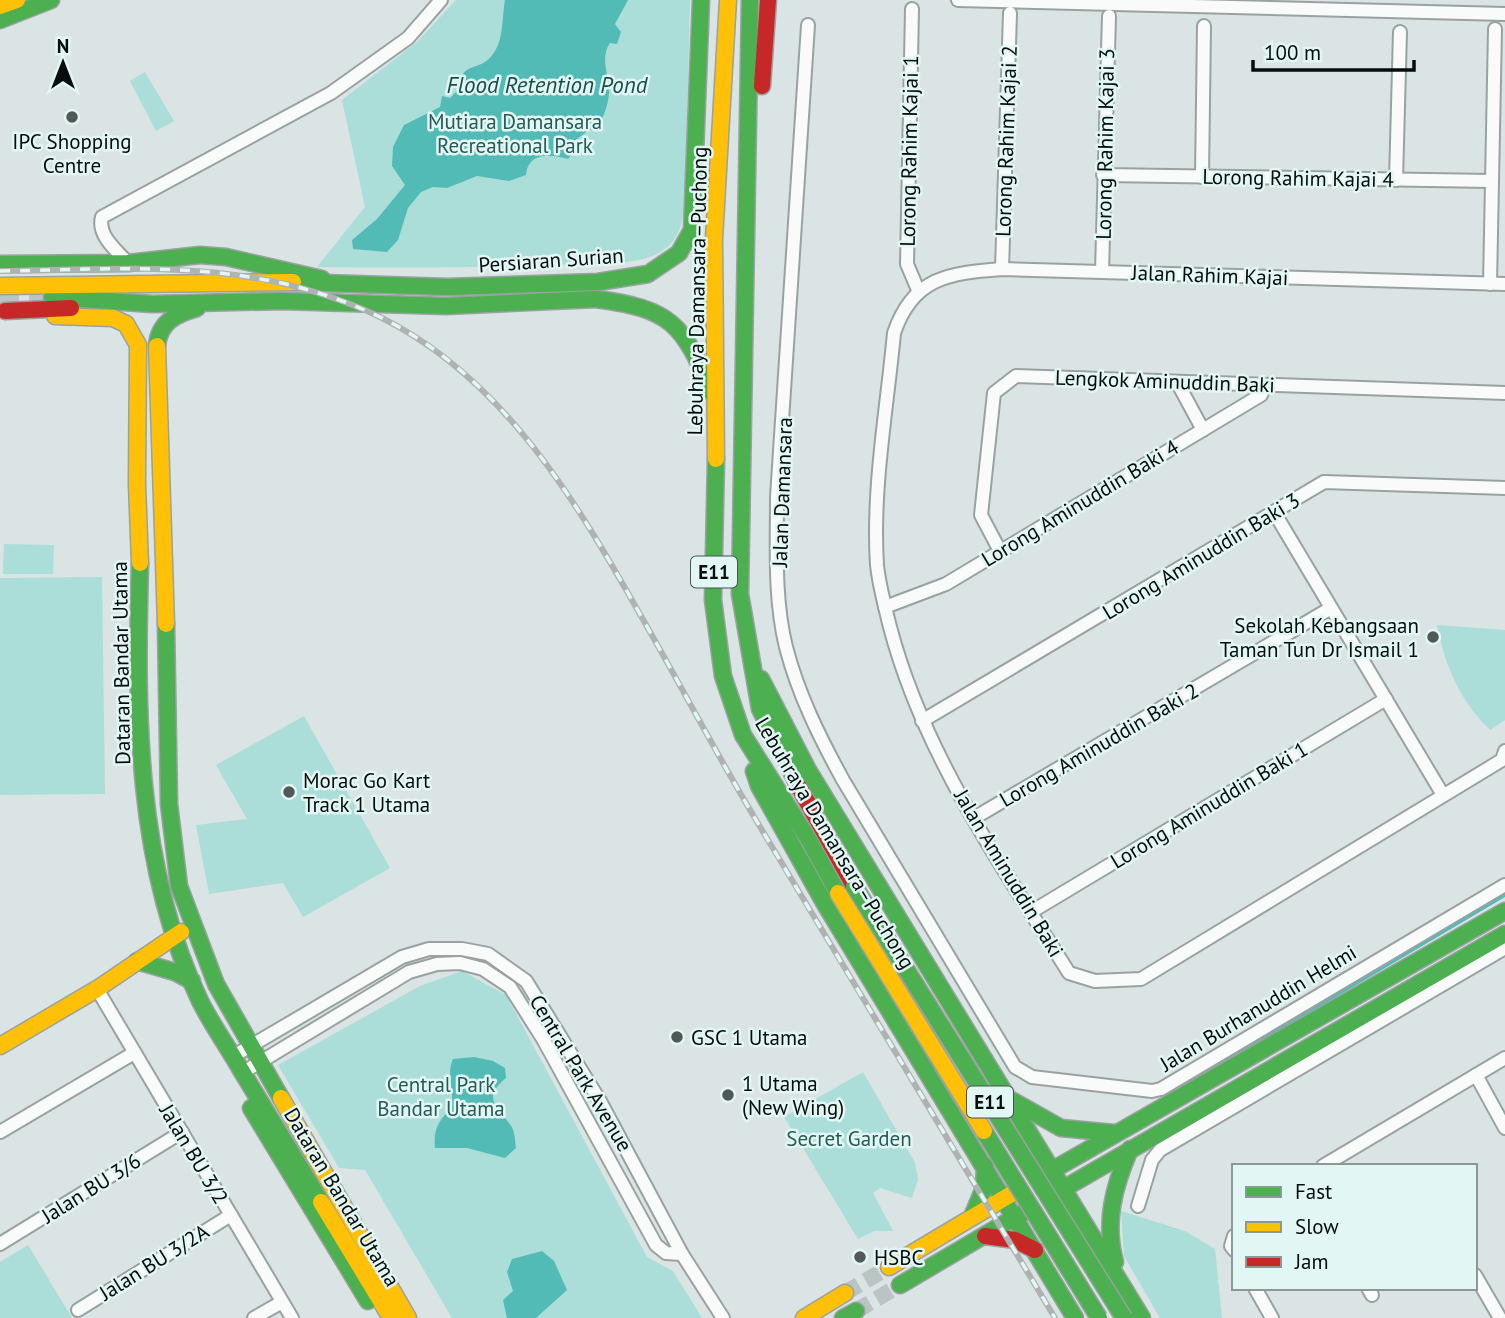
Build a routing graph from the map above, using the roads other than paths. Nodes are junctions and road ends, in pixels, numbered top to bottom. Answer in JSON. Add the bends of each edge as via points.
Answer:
{"nodes":[{"id":1,"x":17,"y":0,"type":"edge"},
{"id":2,"x":51,"y":0,"type":"edge"},
{"id":3,"x":441,"y":0,"type":"edge"},
{"id":4,"x":701,"y":0,"type":"edge"},
{"id":5,"x":715,"y":0,"type":"edge"},
{"id":6,"x":728,"y":0,"type":"edge"},
{"id":7,"x":750,"y":0,"type":"edge"},
{"id":8,"x":768,"y":0,"type":"edge"},
{"id":9,"x":958,"y":0,"type":"edge"},
{"id":10,"x":1142,"y":2,"type":"edge"},
{"id":11,"x":1294,"y":4,"type":"edge"},
{"id":12,"x":0,"y":6,"type":"edge"},
{"id":13,"x":912,"y":9,"type":"dead end"},
{"id":14,"x":1010,"y":13,"type":"dead end"},
{"id":15,"x":1505,"y":14,"type":"edge"},
{"id":16,"x":1109,"y":16,"type":"dead end"},
{"id":17,"x":0,"y":20,"type":"edge"},
{"id":18,"x":808,"y":25,"type":"dead end"},
{"id":19,"x":1204,"y":26,"type":"dead end"},
{"id":20,"x":1494,"y":29,"type":"dead end"},
{"id":21,"x":1400,"y":32,"type":"dead end"},
{"id":22,"x":723,"y":70,"type":"junction"},
{"id":23,"x":748,"y":170,"type":"junction"},
{"id":24,"x":1103,"y":175,"type":"junction"},
{"id":25,"x":1202,"y":177,"type":"junction"},
{"id":26,"x":1396,"y":180,"type":"junction"},
{"id":27,"x":1492,"y":181,"type":"junction"},
{"id":28,"x":128,"y":263,"type":"junction"},
{"id":29,"x":0,"y":264,"type":"edge"},
{"id":30,"x":1002,"y":269,"type":"junction"},
{"id":31,"x":1102,"y":272,"type":"junction"},
{"id":32,"x":330,"y":282,"type":"junction"},
{"id":33,"x":1490,"y":284,"type":"junction"},
{"id":34,"x":1505,"y":284,"type":"edge"},
{"id":35,"x":0,"y":286,"type":"edge"},
{"id":36,"x":918,"y":290,"type":"junction"},
{"id":37,"x":52,"y":298,"type":"tunnel mouth"},
{"id":38,"x":226,"y":303,"type":"junction"},
{"id":39,"x":152,"y":304,"type":"junction"},
{"id":40,"x":3,"y":311,"type":"edge"},
{"id":41,"x":1177,"y":382,"type":"junction"},
{"id":42,"x":1265,"y":385,"type":"junction"},
{"id":43,"x":1505,"y":393,"type":"edge"},
{"id":44,"x":717,"y":405,"type":"junction"},
{"id":45,"x":1203,"y":430,"type":"junction"},
{"id":46,"x":1505,"y":488,"type":"edge"},
{"id":47,"x":1274,"y":512,"type":"junction"},
{"id":48,"x":1000,"y":551,"type":"junction"},
{"id":49,"x":885,"y":607,"type":"junction"},
{"id":50,"x":1331,"y":608,"type":"junction"},
{"id":51,"x":755,"y":668,"type":"junction"},
{"id":52,"x":1386,"y":699,"type":"junction"},
{"id":53,"x":922,"y":721,"type":"junction"},
{"id":54,"x":743,"y":735,"type":"junction"},
{"id":55,"x":1504,"y":760,"type":"edge"},
{"id":56,"x":1443,"y":795,"type":"junction"},
{"id":57,"x":974,"y":818,"type":"junction"},
{"id":58,"x":1505,"y":884,"type":"edge"},
{"id":59,"x":1505,"y":911,"type":"edge"},
{"id":60,"x":1031,"y":912,"type":"junction"},
{"id":61,"x":166,"y":915,"type":"junction"},
{"id":62,"x":194,"y":931,"type":"junction"},
{"id":63,"x":1505,"y":934,"type":"edge"},
{"id":64,"x":174,"y":939,"type":"junction"},
{"id":65,"x":1505,"y":948,"type":"edge"},
{"id":66,"x":138,"y":961,"type":"junction"},
{"id":67,"x":192,"y":981,"type":"junction"},
{"id":68,"x":97,"y":989,"type":"junction"},
{"id":69,"x":201,"y":1003,"type":"junction"},
{"id":70,"x":0,"y":1046,"type":"edge"},
{"id":71,"x":250,"y":1047,"type":"junction"},
{"id":72,"x":134,"y":1053,"type":"junction"},
{"id":73,"x":232,"y":1057,"type":"junction"},
{"id":74,"x":1505,"y":1058,"type":"edge"},
{"id":75,"x":259,"y":1062,"type":"junction"},
{"id":76,"x":1015,"y":1067,"type":"joint"},
{"id":77,"x":242,"y":1073,"type":"junction"},
{"id":78,"x":1476,"y":1075,"type":"junction"},
{"id":79,"x":1012,"y":1100,"type":"junction"},
{"id":80,"x":1505,"y":1128,"type":"edge"},
{"id":81,"x":0,"y":1132,"type":"edge"},
{"id":82,"x":182,"y":1132,"type":"junction"},
{"id":83,"x":1029,"y":1132,"type":"junction"},
{"id":84,"x":1114,"y":1133,"type":"junction"},
{"id":85,"x":1130,"y":1149,"type":"junction"},
{"id":86,"x":983,"y":1163,"type":"junction"},
{"id":87,"x":1327,"y":1164,"type":"edge"},
{"id":88,"x":1052,"y":1170,"type":"junction"},
{"id":89,"x":1064,"y":1189,"type":"junction"},
{"id":90,"x":1004,"y":1198,"type":"junction"},
{"id":91,"x":1138,"y":1206,"type":"dead end"},
{"id":92,"x":231,"y":1215,"type":"junction"},
{"id":93,"x":972,"y":1217,"type":"junction"},
{"id":94,"x":1016,"y":1217,"type":"junction"},
{"id":95,"x":1083,"y":1220,"type":"junction"},
{"id":96,"x":985,"y":1236,"type":"junction"},
{"id":97,"x":0,"y":1244,"type":"edge"},
{"id":98,"x":1035,"y":1250,"type":"junction"},
{"id":99,"x":682,"y":1254,"type":"junction"},
{"id":100,"x":888,"y":1267,"type":"tunnel mouth"},
{"id":101,"x":1477,"y":1278,"type":"edge"},
{"id":102,"x":1123,"y":1283,"type":"junction"},
{"id":103,"x":900,"y":1285,"type":"tunnel mouth"},
{"id":104,"x":1256,"y":1290,"type":"edge"},
{"id":105,"x":845,"y":1293,"type":"tunnel mouth"},
{"id":106,"x":282,"y":1302,"type":"junction"},
{"id":107,"x":78,"y":1310,"type":"dead end"},
{"id":108,"x":254,"y":1318,"type":"edge"},
{"id":109,"x":292,"y":1318,"type":"edge"},
{"id":110,"x":379,"y":1318,"type":"edge"},
{"id":111,"x":391,"y":1318,"type":"edge"},
{"id":112,"x":408,"y":1318,"type":"edge"},
{"id":113,"x":723,"y":1318,"type":"edge"},
{"id":114,"x":804,"y":1318,"type":"edge"},
{"id":115,"x":1075,"y":1318,"type":"edge"},
{"id":116,"x":1099,"y":1318,"type":"edge"},
{"id":117,"x":1124,"y":1318,"type":"edge"},
{"id":118,"x":1142,"y":1318,"type":"edge"},
{"id":119,"x":1272,"y":1318,"type":"edge"},
{"id":120,"x":1500,"y":1318,"type":"edge"}],
"edges":[{"from":1,"to":12,"type":"main road"},
{"from":2,"to":17,"type":"main road"},
{"from":3,"to":28,"type":"street","via":[[408,38],[331,93],[102,217],[106,239]]},
{"from":4,"to":32,"type":"main road","name":"Persiaran Surian","via":[[694,217],[678,253],[648,274],[598,282],[447,287]]},
{"from":5,"to":22,"type":"main road"},
{"from":6,"to":22,"type":"main road","name":"Lebuhraya Damansara–Puchong","number":"E11"},
{"from":7,"to":23,"type":"main road","name":"Lebuhraya Damansara–Puchong","number":"E11"},
{"from":8,"to":23,"type":"main road","via":[[759,137]]},
{"from":9,"to":10,"type":"street"},
{"from":10,"to":11,"type":"street"},
{"from":11,"to":15,"type":"street"},
{"from":13,"to":36,"type":"street","name":"Lorong Rahim Kajai 1","via":[[907,264]]},
{"from":14,"to":30,"type":"street","name":"Lorong Rahim Kajai 2"},
{"from":16,"to":24,"type":"street","name":"Lorong Rahim Kajai 3"},
{"from":18,"to":76,"type":"street","name":"Jalan Damansara","via":[[777,497],[786,645],[819,736]]},
{"from":19,"to":25,"type":"street"},
{"from":20,"to":27,"type":"street"},
{"from":21,"to":26,"type":"street"},
{"from":22,"to":44,"type":"main road","name":"Lebuhraya Damansara–Puchong","number":"E11","via":[[714,239]]},
{"from":23,"to":51,"type":"main road","name":"Lebuhraya Damansara–Puchong","number":"E11","via":[[739,543],[740,594]]},
{"from":24,"to":25,"type":"street","name":"Lorong Rahim Kajai 4"},
{"from":24,"to":31,"type":"street","name":"Lorong Rahim Kajai 3"},
{"from":25,"to":26,"type":"street","name":"Lorong Rahim Kajai 4"},
{"from":26,"to":27,"type":"street","name":"Lorong Rahim Kajai 4"},
{"from":27,"to":33,"type":"street"},
{"from":28,"to":29,"type":"main road","name":"Persiaran Surian"},
{"from":28,"to":32,"type":"main road","name":"Persiaran Surian","via":[[200,255],[226,257]]},
{"from":30,"to":31,"type":"street","name":"Jalan Rahim Kajai"},
{"from":30,"to":36,"type":"street","name":"Jalan Rahim Kajai","via":[[951,274]]},
{"from":31,"to":33,"type":"street","name":"Jalan Rahim Kajai"},
{"from":32,"to":35,"type":"main road","name":"Persiaran Surian"},
{"from":33,"to":34,"type":"street","name":"Jalan Rahim Kajai"},
{"from":36,"to":49,"type":"street","name":"Jalan Aminuddin Baki","via":[[902,310],[894,333],[875,527]]},
{"from":37,"to":39,"type":"main road","name":"Persiaran Surian"},
{"from":38,"to":39,"type":"main road","name":"Persiaran Surian"},
{"from":38,"to":44,"type":"main road","name":"Persiaran Surian","via":[[446,306],[596,299],[631,302],[657,310],[676,323],[691,343]]},
{"from":38,"to":62,"type":"main road","name":"Dataran Bandar Utama","via":[[170,319],[159,330],[157,346],[169,804],[179,886]]},
{"from":39,"to":40,"type":"main road"},
{"from":40,"to":61,"type":"main road","name":"Dataran Bandar Utama","via":[[113,318],[126,324],[138,345],[141,544],[137,687],[144,793]]},
{"from":41,"to":42,"type":"street","name":"Lengkok Aminuddin Baki"},
{"from":41,"to":45,"type":"street"},
{"from":41,"to":48,"type":"street","name":"Lengkok Aminuddin Baki","via":[[1016,376],[1003,384],[995,393],[981,516]]},
{"from":42,"to":43,"type":"street","name":"Lengkok Aminuddin Baki"},
{"from":42,"to":45,"type":"street","name":"Lorong Aminuddin Baki 4","via":[[1261,395]]},
{"from":44,"to":54,"type":"main road","name":"Lebuhraya Damansara–Puchong","number":"E11","via":[[713,600],[723,676]]},
{"from":45,"to":48,"type":"street","name":"Lorong Aminuddin Baki 4"},
{"from":46,"to":47,"type":"street","name":"Lorong Aminuddin Baki 3","via":[[1324,482]]},
{"from":47,"to":50,"type":"street"},
{"from":47,"to":53,"type":"street","name":"Lorong Aminuddin Baki 3"},
{"from":48,"to":49,"type":"street","name":"Lorong Aminuddin Baki 4","via":[[946,583]]},
{"from":49,"to":53,"type":"street","name":"Jalan Aminuddin Baki"},
{"from":50,"to":52,"type":"street"},
{"from":50,"to":57,"type":"street","name":"Lorong Aminuddin Baki 2"},
{"from":51,"to":79,"type":"main road","via":[[808,770]]},
{"from":51,"to":117,"type":"main road","name":"Lebuhraya Damansara–Puchong","number":"E11","bridge":true,"via":[[760,709],[775,744],[854,886]]},
{"from":52,"to":56,"type":"street"},
{"from":52,"to":60,"type":"street","name":"Lorong Aminuddin Baki 1"},
{"from":53,"to":57,"type":"street","name":"Jalan Aminuddin Baki"},
{"from":54,"to":86,"type":"main road","via":[[772,810]]},
{"from":54,"to":116,"type":"main road","name":"Lebuhraya Damansara–Puchong","number":"E11","bridge":true},
{"from":55,"to":56,"type":"street","name":"Jalan Aminuddin Baki"},
{"from":56,"to":60,"type":"street","name":"Jalan Aminuddin Baki","via":[[1141,979],[1095,981],[1069,973]]},
{"from":57,"to":60,"type":"street","name":"Jalan Aminuddin Baki"},
{"from":58,"to":76,"type":"street","name":"Jalan Burhanuddin Helmi","via":[[1161,1089],[1032,1077]]},
{"from":59,"to":84,"type":"main road","name":"Jalan Burhanuddin Helmi"},
{"from":61,"to":64,"type":"main road","name":"Dataran Bandar Utama"},
{"from":61,"to":66,"type":"main road","via":[[153,946]]},
{"from":62,"to":64,"type":"main road"},
{"from":62,"to":71,"type":"main road","name":"Dataran Bandar Utama"},
{"from":63,"to":85,"type":"main road"},
{"from":64,"to":66,"type":"main road"},
{"from":64,"to":67,"type":"main road","name":"Dataran Bandar Utama"},
{"from":65,"to":91,"type":"street","via":[[1160,1150],[1152,1160]]},
{"from":66,"to":67,"type":"main road"},
{"from":66,"to":68,"type":"main road"},
{"from":67,"to":69,"type":"main road","name":"Dataran Bandar Utama"},
{"from":68,"to":70,"type":"main road"},
{"from":68,"to":72,"type":"street","name":"Jalan BU 3/2"},
{"from":69,"to":73,"type":"main road","name":"Dataran Bandar Utama"},
{"from":69,"to":110,"type":"main road","via":[[204,1026],[226,1067]]},
{"from":71,"to":73,"type":"street","name":"Central Park Avenue"},
{"from":71,"to":75,"type":"main road","name":"Dataran Bandar Utama"},
{"from":71,"to":99,"type":"street","name":"Central Park Avenue","via":[[402,957],[429,949],[488,954],[526,981],[600,1101]]},
{"from":72,"to":81,"type":"street"},
{"from":72,"to":82,"type":"street","name":"Jalan BU 3/2"},
{"from":73,"to":77,"type":"main road","name":"Dataran Bandar Utama"},
{"from":74,"to":78,"type":"street"},
{"from":75,"to":77,"type":"street","name":"Central Park Avenue"},
{"from":75,"to":99,"type":"street","name":"Central Park Avenue","via":[[409,972],[460,963],[483,969],[510,987],[656,1245],[666,1253]]},
{"from":75,"to":112,"type":"main road","name":"Dataran Bandar Utama"},
{"from":77,"to":111,"type":"main road","name":"Dataran Bandar Utama"},
{"from":78,"to":80,"type":"street"},
{"from":78,"to":87,"type":"street"},
{"from":79,"to":83,"type":"main road"},
{"from":79,"to":84,"type":"main road","via":[[1061,1128]]},
{"from":82,"to":92,"type":"street","name":"Jalan BU 3/2"},
{"from":82,"to":97,"type":"street","name":"Jalan BU 3/6"},
{"from":83,"to":86,"type":"main road","via":[[1031,1146],[1019,1162]]},
{"from":83,"to":88,"type":"main road"},
{"from":84,"to":88,"type":"main road","name":"Jalan Burhanuddin Helmi"},
{"from":85,"to":89,"type":"main road"},
{"from":85,"to":102,"type":"main road","via":[[1109,1218],[1109,1246]]},
{"from":86,"to":90,"type":"main road"},
{"from":86,"to":93,"type":"main road","via":[[984,1188]]},
{"from":88,"to":89,"type":"main road"},
{"from":88,"to":90,"type":"main road","name":"Jalan Burhanuddin Helmi"},
{"from":89,"to":94,"type":"main road"},
{"from":89,"to":95,"type":"main road"},
{"from":90,"to":93,"type":"main road","name":"Jalan Burhanuddin Helmi"},
{"from":90,"to":94,"type":"main road"},
{"from":92,"to":106,"type":"street","name":"Jalan BU 3/2"},
{"from":92,"to":107,"type":"street","name":"Jalan BU 3/2A"},
{"from":93,"to":100,"type":"main road","name":"Jalan Burhanuddin Helmi"},
{"from":94,"to":96,"type":"main road"},
{"from":94,"to":98,"type":"main road"},
{"from":95,"to":102,"type":"main road"},
{"from":95,"to":115,"type":"main road","via":[[1068,1215],[1055,1220],[1038,1243]]},
{"from":96,"to":98,"type":"main road","via":[[1016,1240]]},
{"from":96,"to":103,"type":"main road"},
{"from":98,"to":115,"type":"main road"},
{"from":99,"to":113,"type":"street","name":"Central Park Avenue"},
{"from":101,"to":120,"type":"street"},
{"from":102,"to":118,"type":"main road"},
{"from":104,"to":119,"type":"street"},
{"from":105,"to":114,"type":"main road"},
{"from":106,"to":108,"type":"street"},
{"from":106,"to":109,"type":"street","name":"Jalan BU 3/2"}]}
